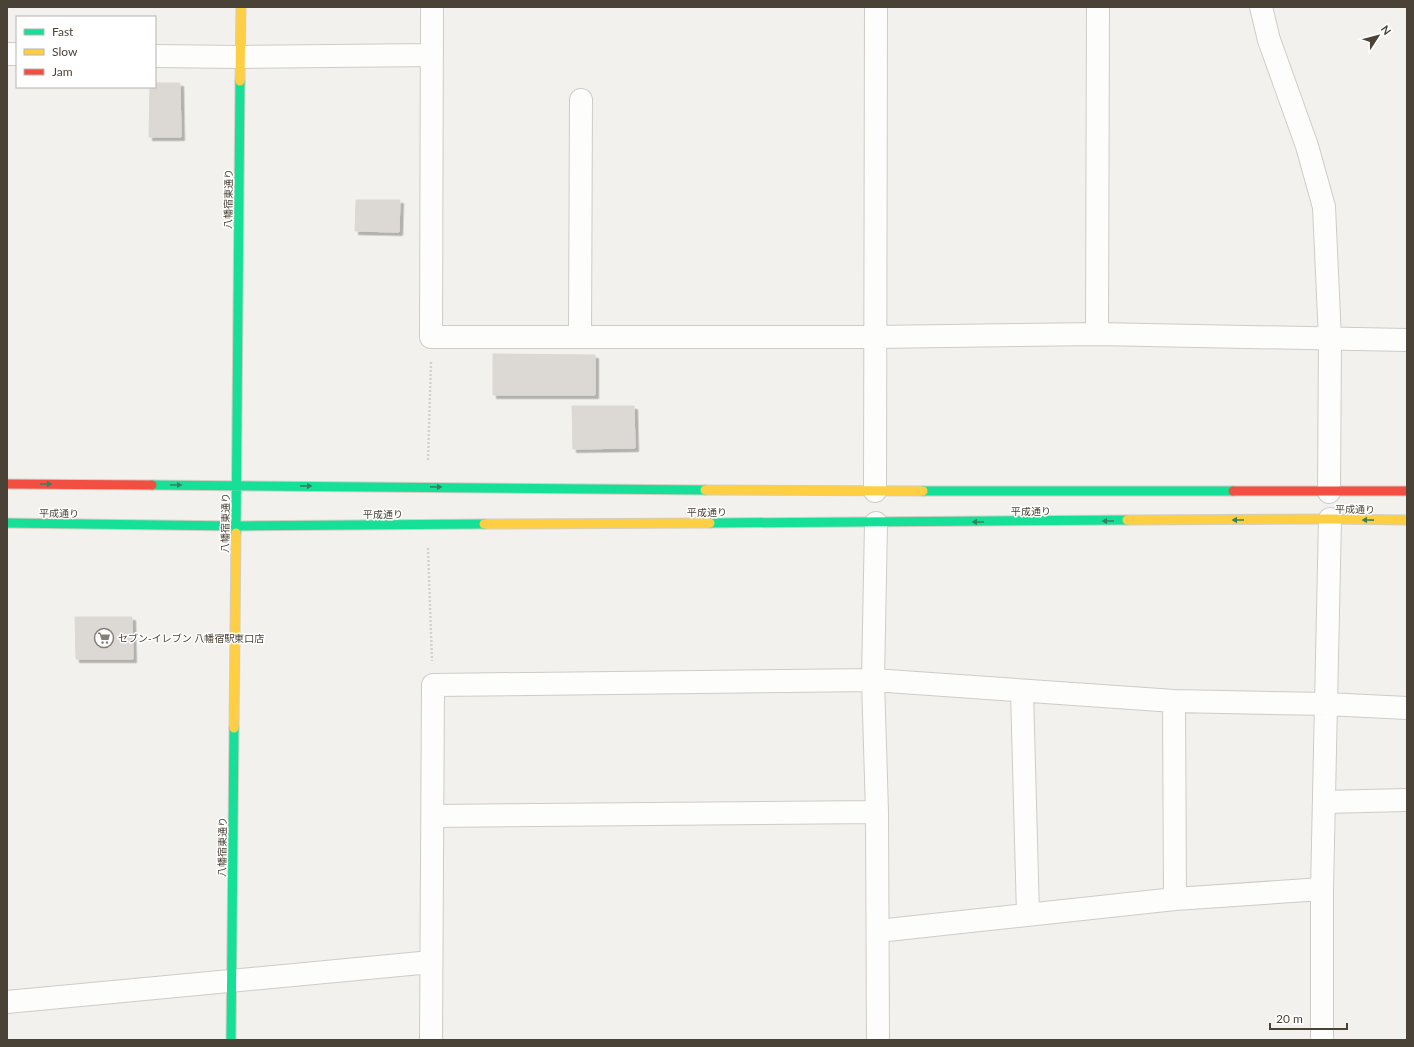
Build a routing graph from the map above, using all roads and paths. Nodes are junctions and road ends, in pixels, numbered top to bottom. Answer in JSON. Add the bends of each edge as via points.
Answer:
{"nodes":[{"id":1,"x":240,"y":7,"type":"edge"},
{"id":2,"x":432,"y":7,"type":"edge"},
{"id":3,"x":876,"y":7,"type":"edge"},
{"id":4,"x":1098,"y":7,"type":"edge"},
{"id":5,"x":1261,"y":7,"type":"edge"},
{"id":6,"x":432,"y":55,"type":"junction"},
{"id":7,"x":156,"y":56,"type":"edge"},
{"id":8,"x":241,"y":57,"type":"junction"},
{"id":9,"x":581,"y":100,"type":"dead end"},
{"id":10,"x":1096,"y":334,"type":"junction"},
{"id":11,"x":431,"y":337,"type":"junction"},
{"id":12,"x":580,"y":337,"type":"junction"},
{"id":13,"x":875,"y":337,"type":"junction"},
{"id":14,"x":1330,"y":339,"type":"junction"},
{"id":15,"x":1407,"y":340,"type":"edge"},
{"id":16,"x":428,"y":460,"type":"dead end"},
{"id":17,"x":7,"y":484,"type":"edge"},
{"id":18,"x":236,"y":485,"type":"junction"},
{"id":19,"x":875,"y":491,"type":"junction"},
{"id":20,"x":1407,"y":491,"type":"edge"},
{"id":21,"x":1329,"y":492,"type":"junction"},
{"id":22,"x":1330,"y":520,"type":"junction"},
{"id":23,"x":1407,"y":520,"type":"edge"},
{"id":24,"x":7,"y":523,"type":"edge"},
{"id":25,"x":876,"y":523,"type":"junction"},
{"id":26,"x":236,"y":526,"type":"junction"},
{"id":27,"x":428,"y":545,"type":"dead end"},
{"id":28,"x":873,"y":680,"type":"junction"},
{"id":29,"x":433,"y":685,"type":"junction"},
{"id":30,"x":1022,"y":691,"type":"junction"},
{"id":31,"x":1174,"y":701,"type":"junction"},
{"id":32,"x":1326,"y":704,"type":"junction"},
{"id":33,"x":1407,"y":708,"type":"edge"},
{"id":34,"x":1407,"y":800,"type":"edge"},
{"id":35,"x":1324,"y":802,"type":"junction"},
{"id":36,"x":877,"y":812,"type":"junction"},
{"id":37,"x":433,"y":816,"type":"junction"},
{"id":38,"x":1322,"y":889,"type":"junction"},
{"id":39,"x":1175,"y":900,"type":"junction"},
{"id":40,"x":1028,"y":915,"type":"junction"},
{"id":41,"x":878,"y":931,"type":"junction"},
{"id":42,"x":431,"y":962,"type":"junction"},
{"id":43,"x":231,"y":981,"type":"junction"},
{"id":44,"x":7,"y":1002,"type":"edge"},
{"id":45,"x":231,"y":1040,"type":"edge"},
{"id":46,"x":431,"y":1040,"type":"edge"},
{"id":47,"x":878,"y":1040,"type":"edge"},
{"id":48,"x":1322,"y":1040,"type":"edge"}],
"edges":[{"from":1,"to":8,"type":"street","name":"八幡宿東通り"},
{"from":2,"to":6,"type":"street"},
{"from":3,"to":13,"type":"street"},
{"from":4,"to":10,"type":"street"},
{"from":5,"to":14,"type":"street","via":[[1269,40],[1308,146],[1324,207]]},
{"from":6,"to":8,"type":"street"},
{"from":6,"to":11,"type":"street"},
{"from":7,"to":8,"type":"street"},
{"from":8,"to":18,"type":"street","name":"八幡宿東通り"},
{"from":9,"to":12,"type":"street"},
{"from":10,"to":13,"type":"street"},
{"from":10,"to":14,"type":"street"},
{"from":11,"to":12,"type":"street"},
{"from":11,"to":16,"type":"path"},
{"from":12,"to":13,"type":"street"},
{"from":13,"to":19,"type":"street"},
{"from":14,"to":15,"type":"street"},
{"from":14,"to":21,"type":"street"},
{"from":17,"to":18,"type":"street","name":"平成通り","one_way":true},
{"from":18,"to":19,"type":"street","name":"平成通り","one_way":true},
{"from":18,"to":26,"type":"street","name":"八幡宿東通り"},
{"from":19,"to":21,"type":"street","name":"平成通り"},
{"from":20,"to":21,"type":"street","name":"平成通り"},
{"from":23,"to":22,"type":"street","name":"平成通り","one_way":true},
{"from":22,"to":25,"type":"street","name":"平成通り","one_way":true},
{"from":22,"to":32,"type":"street"},
{"from":24,"to":26,"type":"street","name":"平成通り"},
{"from":25,"to":26,"type":"street","name":"平成通り"},
{"from":25,"to":28,"type":"street"},
{"from":26,"to":43,"type":"street","name":"八幡宿東通り"},
{"from":27,"to":29,"type":"path"},
{"from":28,"to":29,"type":"street"},
{"from":28,"to":30,"type":"street"},
{"from":28,"to":36,"type":"street"},
{"from":29,"to":37,"type":"street"},
{"from":30,"to":31,"type":"street"},
{"from":30,"to":40,"type":"street"},
{"from":31,"to":32,"type":"street"},
{"from":31,"to":39,"type":"street"},
{"from":32,"to":33,"type":"street"},
{"from":32,"to":35,"type":"street"},
{"from":34,"to":35,"type":"street"},
{"from":35,"to":38,"type":"street"},
{"from":36,"to":37,"type":"street"},
{"from":36,"to":41,"type":"street"},
{"from":37,"to":42,"type":"street"},
{"from":38,"to":39,"type":"street"},
{"from":38,"to":48,"type":"street"},
{"from":39,"to":40,"type":"street"},
{"from":40,"to":41,"type":"street"},
{"from":41,"to":47,"type":"street"},
{"from":42,"to":43,"type":"street"},
{"from":42,"to":46,"type":"street"},
{"from":43,"to":44,"type":"street"},
{"from":43,"to":45,"type":"street","name":"八幡宿東通り"}]}
